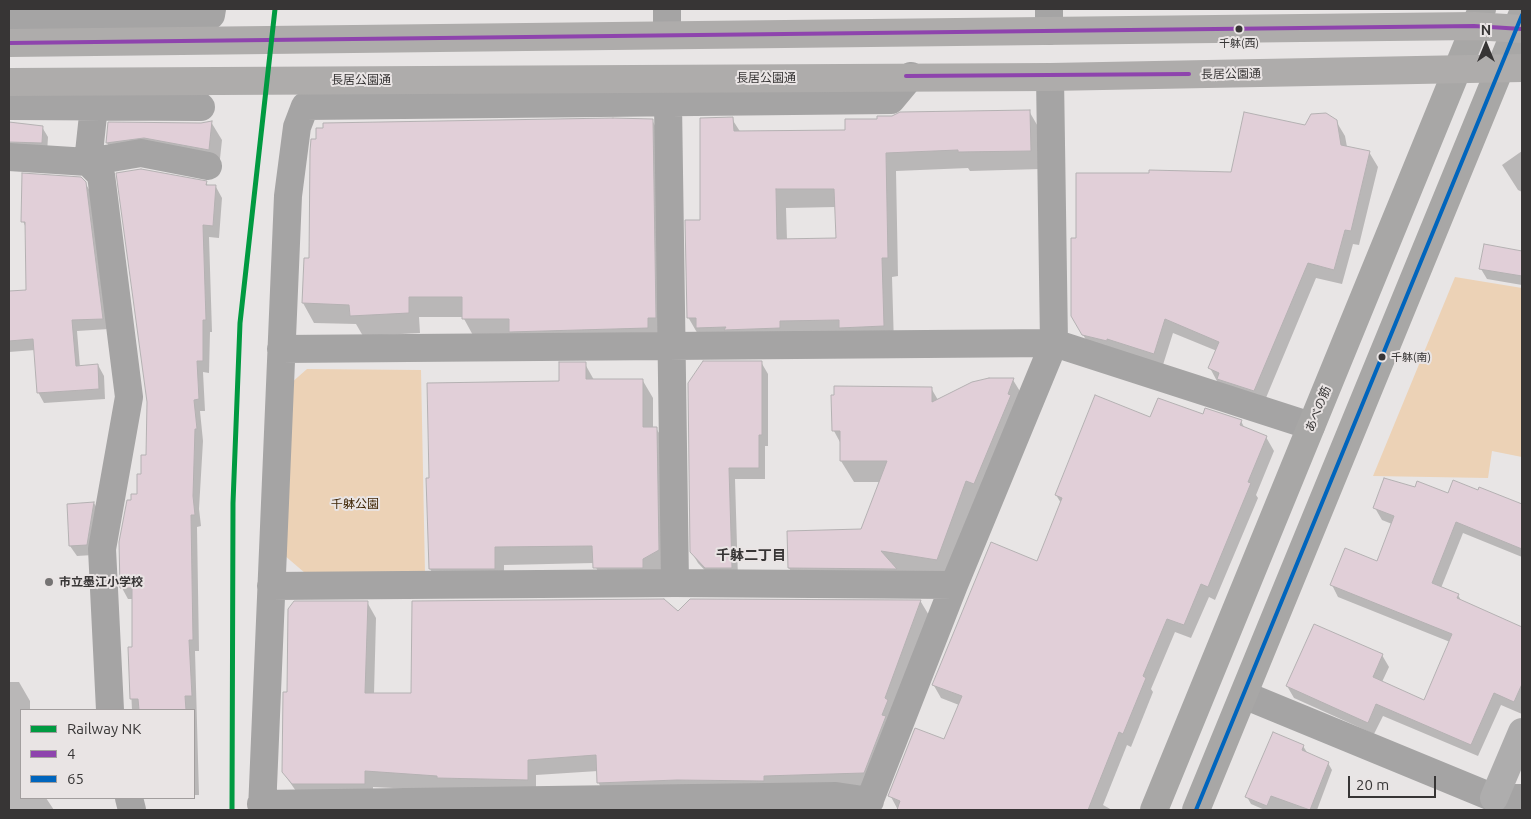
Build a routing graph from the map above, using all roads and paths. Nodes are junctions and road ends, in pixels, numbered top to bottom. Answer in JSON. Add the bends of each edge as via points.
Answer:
{"nodes":[{"id":1,"x":212,"y":9,"type":"edge"},
{"id":2,"x":59,"y":12,"type":"edge"},
{"id":3,"x":9,"y":16,"type":"edge"},
{"id":4,"x":1478,"y":17,"type":"edge"},
{"id":5,"x":1049,"y":20,"type":"edge"},
{"id":6,"x":667,"y":22,"type":"edge"},
{"id":7,"x":1520,"y":24,"type":"edge"},
{"id":8,"x":9,"y":43,"type":"edge"},
{"id":9,"x":1511,"y":68,"type":"edge"},
{"id":10,"x":1457,"y":70,"type":"junction"},
{"id":11,"x":911,"y":76,"type":"junction"},
{"id":12,"x":1050,"y":77,"type":"junction"},
{"id":13,"x":9,"y":82,"type":"edge"},
{"id":14,"x":668,"y":103,"type":"junction"},
{"id":15,"x":9,"y":106,"type":"edge"},
{"id":16,"x":94,"y":106,"type":"junction"},
{"id":17,"x":201,"y":107,"type":"dead end"},
{"id":18,"x":9,"y":157,"type":"edge"},
{"id":19,"x":88,"y":162,"type":"junction"},
{"id":20,"x":208,"y":166,"type":"dead end"},
{"id":21,"x":1054,"y":343,"type":"junction"},
{"id":22,"x":671,"y":347,"type":"junction"},
{"id":23,"x":281,"y":349,"type":"junction"},
{"id":24,"x":1311,"y":426,"type":"junction"},
{"id":25,"x":675,"y":583,"type":"junction"},
{"id":26,"x":954,"y":584,"type":"junction"},
{"id":27,"x":272,"y":586,"type":"junction"},
{"id":28,"x":1244,"y":695,"type":"junction"},
{"id":29,"x":110,"y":709,"type":"edge"},
{"id":30,"x":1522,"y":732,"type":"edge"},
{"id":31,"x":1494,"y":798,"type":"junction"},
{"id":32,"x":1522,"y":798,"type":"edge"},
{"id":33,"x":868,"y":806,"type":"edge"},
{"id":34,"x":261,"y":807,"type":"edge"},
{"id":35,"x":1154,"y":810,"type":"edge"},
{"id":36,"x":1196,"y":810,"type":"edge"}],
"edges":[{"from":1,"to":2,"type":"street","via":[[211,15]]},
{"from":2,"to":3,"type":"street"},
{"from":4,"to":5,"type":"highway"},
{"from":4,"to":7,"type":"highway"},
{"from":4,"to":10,"type":"main road","name":"あべの筋"},
{"from":5,"to":6,"type":"highway"},
{"from":6,"to":8,"type":"highway"},
{"from":7,"to":9,"type":"main road"},
{"from":9,"to":10,"type":"highway","name":"長居公園通"},
{"from":9,"to":28,"type":"main road"},
{"from":10,"to":12,"type":"highway","name":"長居公園通"},
{"from":10,"to":24,"type":"main road","name":"あべの筋"},
{"from":11,"to":12,"type":"highway","name":"長居公園通"},
{"from":11,"to":13,"type":"highway","name":"長居公園通"},
{"from":11,"to":14,"type":"street","via":[[891,100]]},
{"from":12,"to":21,"type":"street"},
{"from":14,"to":22,"type":"street"},
{"from":14,"to":23,"type":"street","via":[[305,106],[297,126],[288,196]]},
{"from":15,"to":16,"type":"street"},
{"from":16,"to":17,"type":"street"},
{"from":16,"to":19,"type":"street"},
{"from":18,"to":19,"type":"street"},
{"from":19,"to":20,"type":"street","via":[[141,153]]},
{"from":19,"to":29,"type":"street","via":[[101,175],[129,397],[102,550]]},
{"from":21,"to":22,"type":"street"},
{"from":21,"to":24,"type":"street"},
{"from":21,"to":26,"type":"street"},
{"from":22,"to":23,"type":"street"},
{"from":22,"to":25,"type":"street"},
{"from":23,"to":27,"type":"street"},
{"from":24,"to":35,"type":"main road","name":"あべの筋"},
{"from":25,"to":26,"type":"street"},
{"from":25,"to":27,"type":"street"},
{"from":26,"to":33,"type":"street"},
{"from":27,"to":34,"type":"street"},
{"from":28,"to":31,"type":"street"},
{"from":28,"to":36,"type":"main road"},
{"from":30,"to":31,"type":"street"},
{"from":31,"to":32,"type":"street"},
{"from":33,"to":34,"type":"street","via":[[836,796]]}]}
